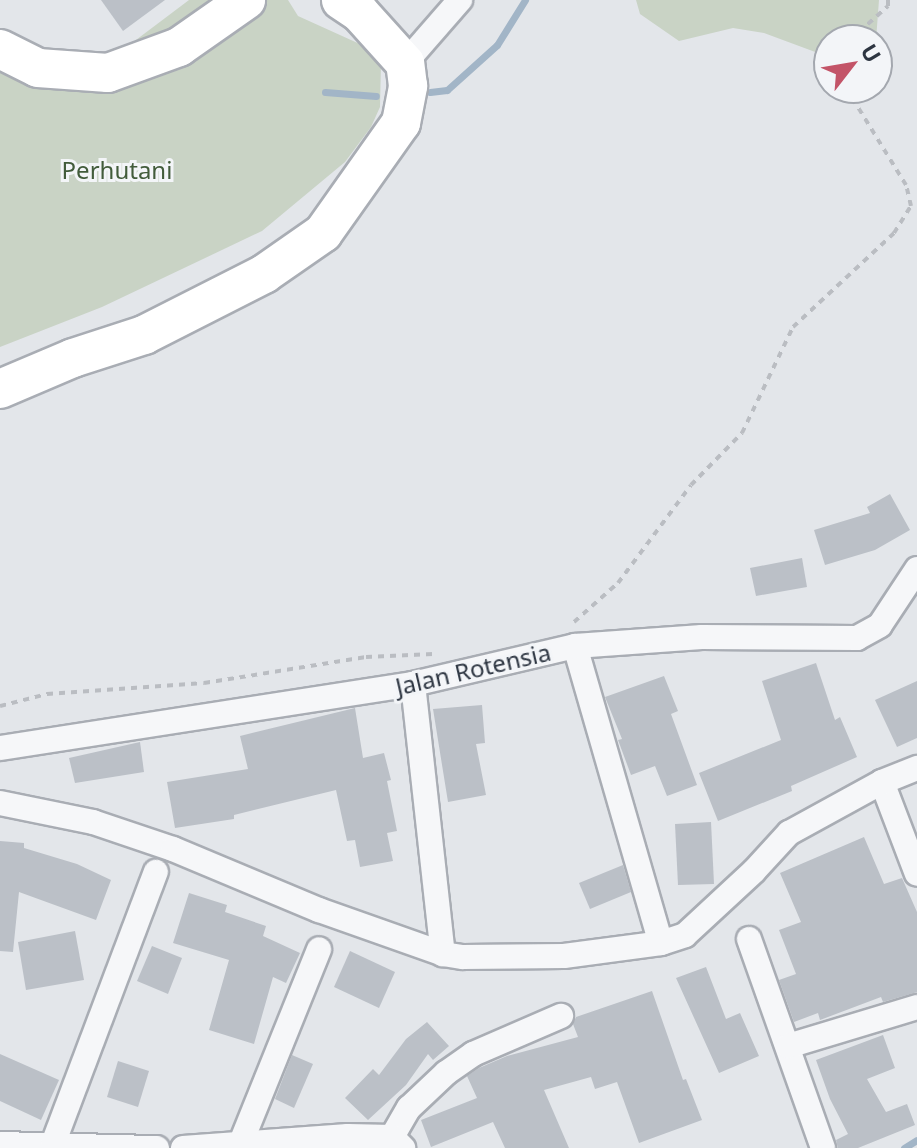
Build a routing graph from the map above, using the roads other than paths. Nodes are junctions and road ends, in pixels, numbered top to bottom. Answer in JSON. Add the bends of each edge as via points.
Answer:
{"nodes":[{"id":1,"x":246,"y":0,"type":"edge"},
{"id":2,"x":341,"y":0,"type":"edge"},
{"id":3,"x":460,"y":0,"type":"edge"},
{"id":4,"x":0,"y":49,"type":"edge"},
{"id":5,"x":405,"y":63,"type":"junction"},
{"id":6,"x":0,"y":389,"type":"edge"},
{"id":7,"x":917,"y":569,"type":"edge"},
{"id":8,"x":571,"y":637,"type":"junction"},
{"id":9,"x":413,"y":684,"type":"junction"},
{"id":10,"x":0,"y":748,"type":"edge"},
{"id":11,"x":917,"y":768,"type":"edge"},
{"id":12,"x":882,"y":782,"type":"junction"},
{"id":13,"x":0,"y":803,"type":"edge"},
{"id":14,"x":156,"y":872,"type":"dead end"},
{"id":15,"x":917,"y":874,"type":"edge"},
{"id":16,"x":749,"y":939,"type":"dead end"},
{"id":17,"x":661,"y":943,"type":"junction"},
{"id":18,"x":319,"y":949,"type":"dead end"},
{"id":19,"x":443,"y":954,"type":"junction"},
{"id":20,"x":917,"y":1007,"type":"edge"},
{"id":21,"x":561,"y":1016,"type":"dead end"},
{"id":22,"x":788,"y":1046,"type":"junction"},
{"id":23,"x":348,"y":1142,"type":"edge"},
{"id":24,"x":398,"y":1142,"type":"edge"},
{"id":25,"x":0,"y":1144,"type":"edge"},
{"id":26,"x":53,"y":1144,"type":"junction"},
{"id":27,"x":240,"y":1145,"type":"junction"},
{"id":28,"x":157,"y":1148,"type":"edge"},
{"id":29,"x":183,"y":1148,"type":"edge"},
{"id":30,"x":823,"y":1148,"type":"edge"}],
"edges":[{"from":1,"to":4,"type":"main road","via":[[179,47],[108,73],[38,68]]},
{"from":2,"to":5,"type":"main road","via":[[360,13]]},
{"from":3,"to":5,"type":"street"},
{"from":5,"to":6,"type":"main road","via":[[407,104],[401,123],[323,233],[264,274],[144,335]]},
{"from":7,"to":8,"type":"street","name":"Jalan Rotensia","via":[[880,625],[857,638]]},
{"from":8,"to":9,"type":"street","name":"Jalan Rotensia"},
{"from":8,"to":17,"type":"street"},
{"from":9,"to":10,"type":"street","name":"Jalan Rotensia"},
{"from":9,"to":19,"type":"street"},
{"from":11,"to":12,"type":"street"},
{"from":12,"to":15,"type":"street"},
{"from":12,"to":17,"type":"street","via":[[789,833],[685,935]]},
{"from":13,"to":19,"type":"street","via":[[120,831]]},
{"from":14,"to":26,"type":"street"},
{"from":16,"to":22,"type":"street"},
{"from":17,"to":19,"type":"street","via":[[564,956]]},
{"from":18,"to":27,"type":"street"},
{"from":20,"to":22,"type":"street"},
{"from":21,"to":24,"type":"street","via":[[473,1054],[446,1073],[409,1108]]},
{"from":22,"to":30,"type":"street"},
{"from":23,"to":24,"type":"street"},
{"from":23,"to":27,"type":"street"},
{"from":25,"to":26,"type":"street"},
{"from":26,"to":28,"type":"street"},
{"from":27,"to":29,"type":"street"}]}
